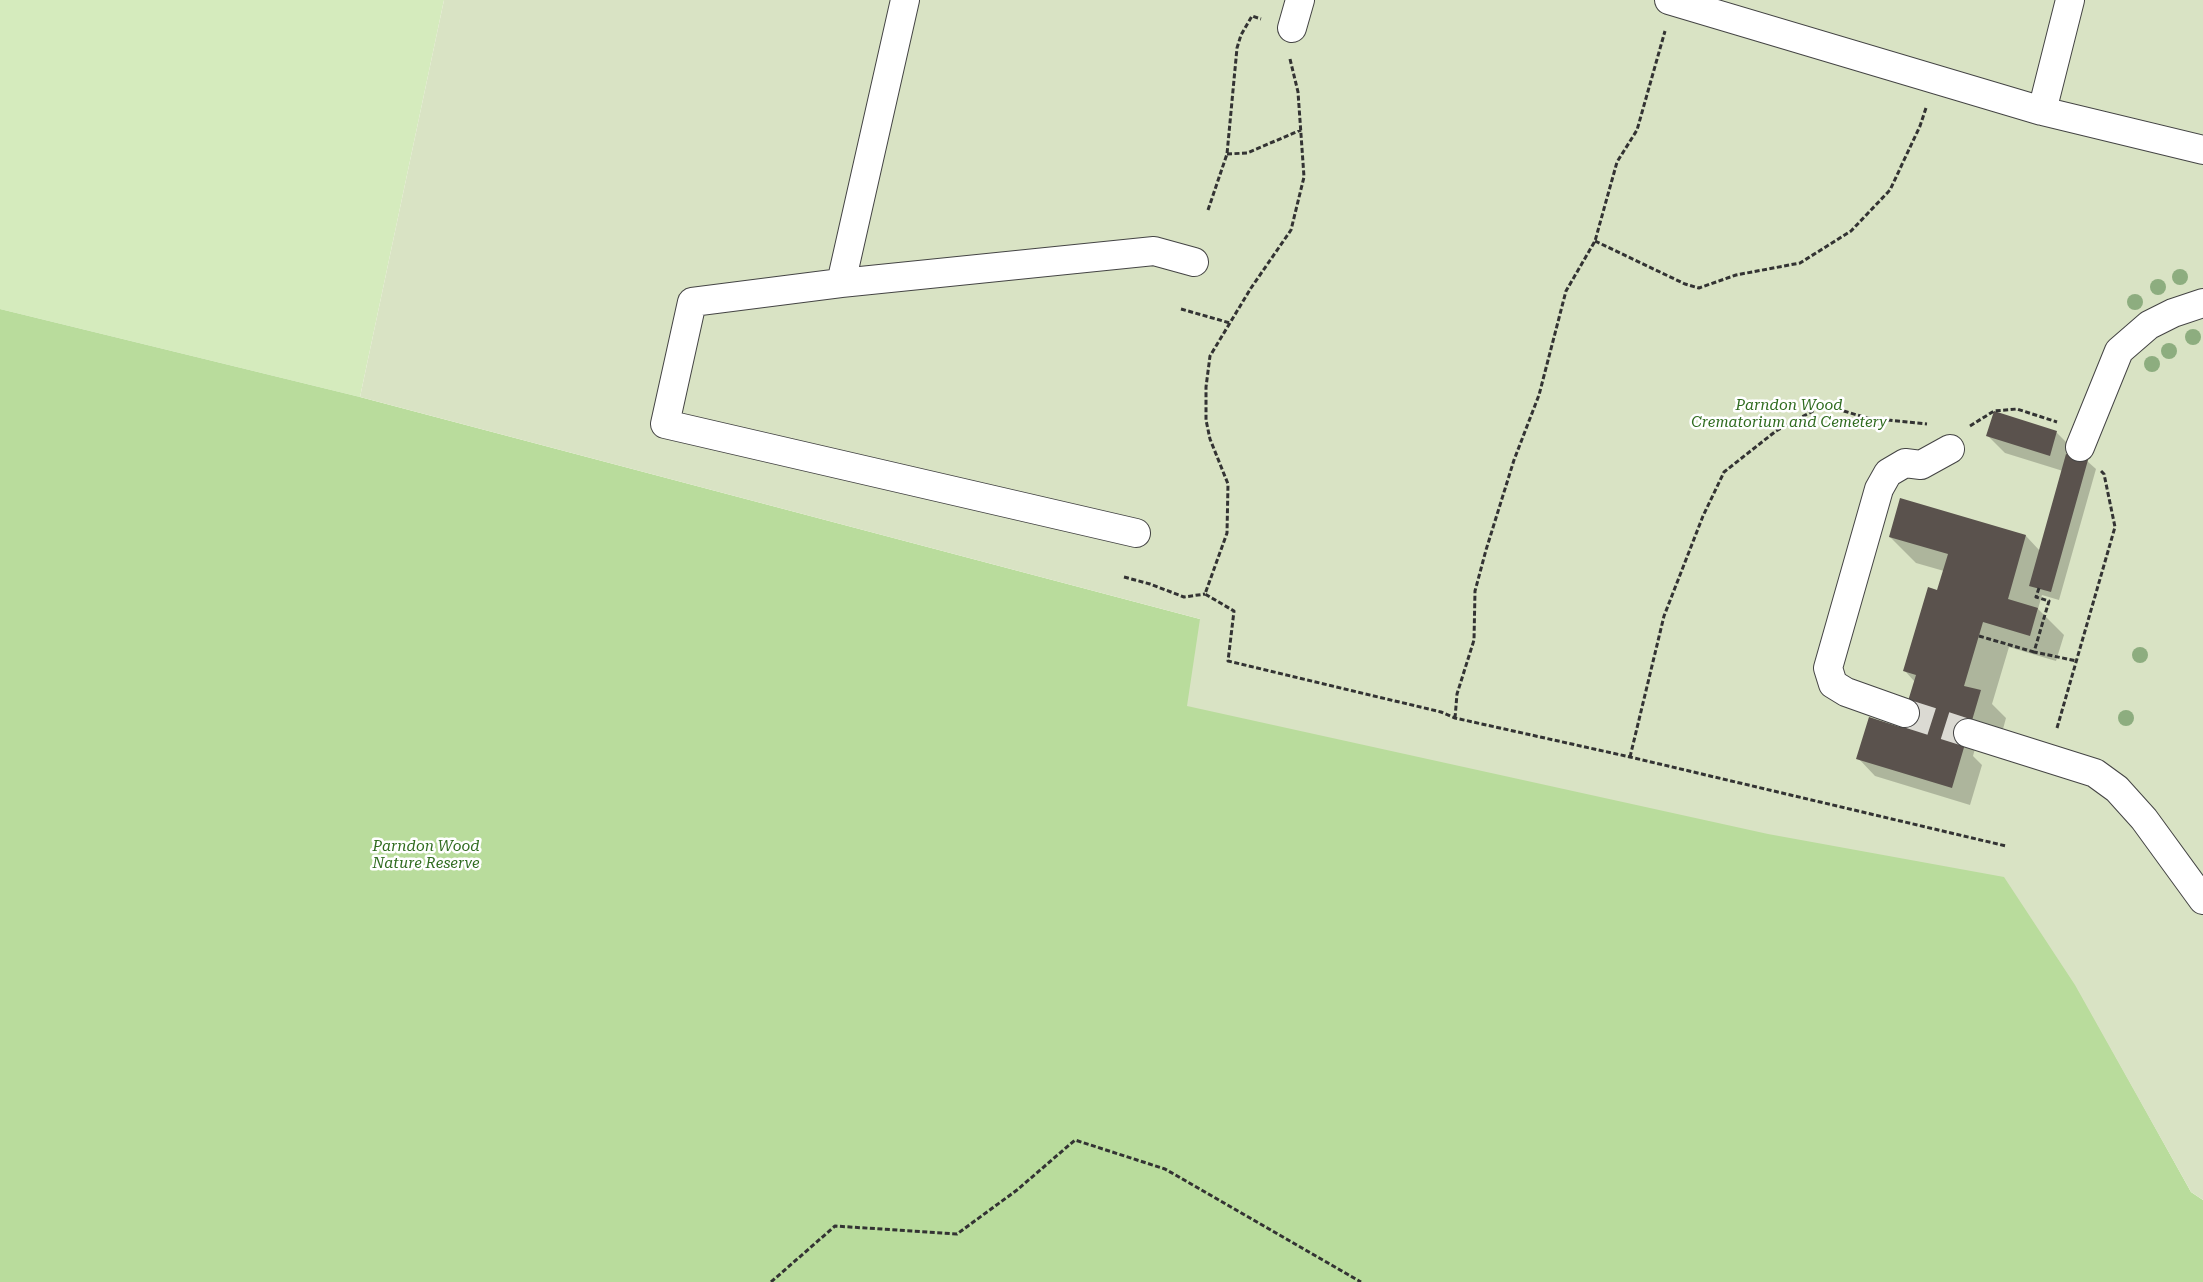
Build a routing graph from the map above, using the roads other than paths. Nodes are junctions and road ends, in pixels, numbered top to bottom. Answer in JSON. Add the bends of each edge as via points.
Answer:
{"nodes":[{"id":1,"x":904,"y":0,"type":"edge"},
{"id":2,"x":1300,"y":0,"type":"edge"},
{"id":3,"x":2070,"y":0,"type":"edge"},
{"id":4,"x":1671,"y":1,"type":"edge"},
{"id":5,"x":1292,"y":28,"type":"road end"},
{"id":6,"x":2042,"y":111,"type":"junction"},
{"id":7,"x":2203,"y":150,"type":"edge"},
{"id":8,"x":1194,"y":262,"type":"dead end"},
{"id":9,"x":841,"y":283,"type":"junction"},
{"id":10,"x":2203,"y":303,"type":"edge"},
{"id":11,"x":2083,"y":439,"type":"road end"},
{"id":12,"x":1950,"y":449,"type":"dead end"},
{"id":13,"x":1136,"y":533,"type":"dead end"},
{"id":14,"x":1905,"y":713,"type":"tunnel mouth"},
{"id":15,"x":1968,"y":733,"type":"tunnel mouth"},
{"id":16,"x":2203,"y":900,"type":"edge"}],
"edges":[{"from":1,"to":9,"type":"lane"},
{"from":2,"to":5,"type":"lane"},
{"from":3,"to":6,"type":"lane"},
{"from":4,"to":6,"type":"lane"},
{"from":6,"to":7,"type":"lane"},
{"from":8,"to":9,"type":"lane","via":[[1154,251]]},
{"from":9,"to":13,"type":"lane","via":[[692,302],[665,424]]},
{"from":10,"to":11,"type":"lane","via":[[2148,325],[2119,351]]},
{"from":12,"to":14,"type":"lane","via":[[1921,465],[1905,463],[1888,474],[1878,489],[1828,668],[1833,684],[1846,692]]},
{"from":15,"to":16,"type":"lane","via":[[2094,773],[2117,789]]}]}
